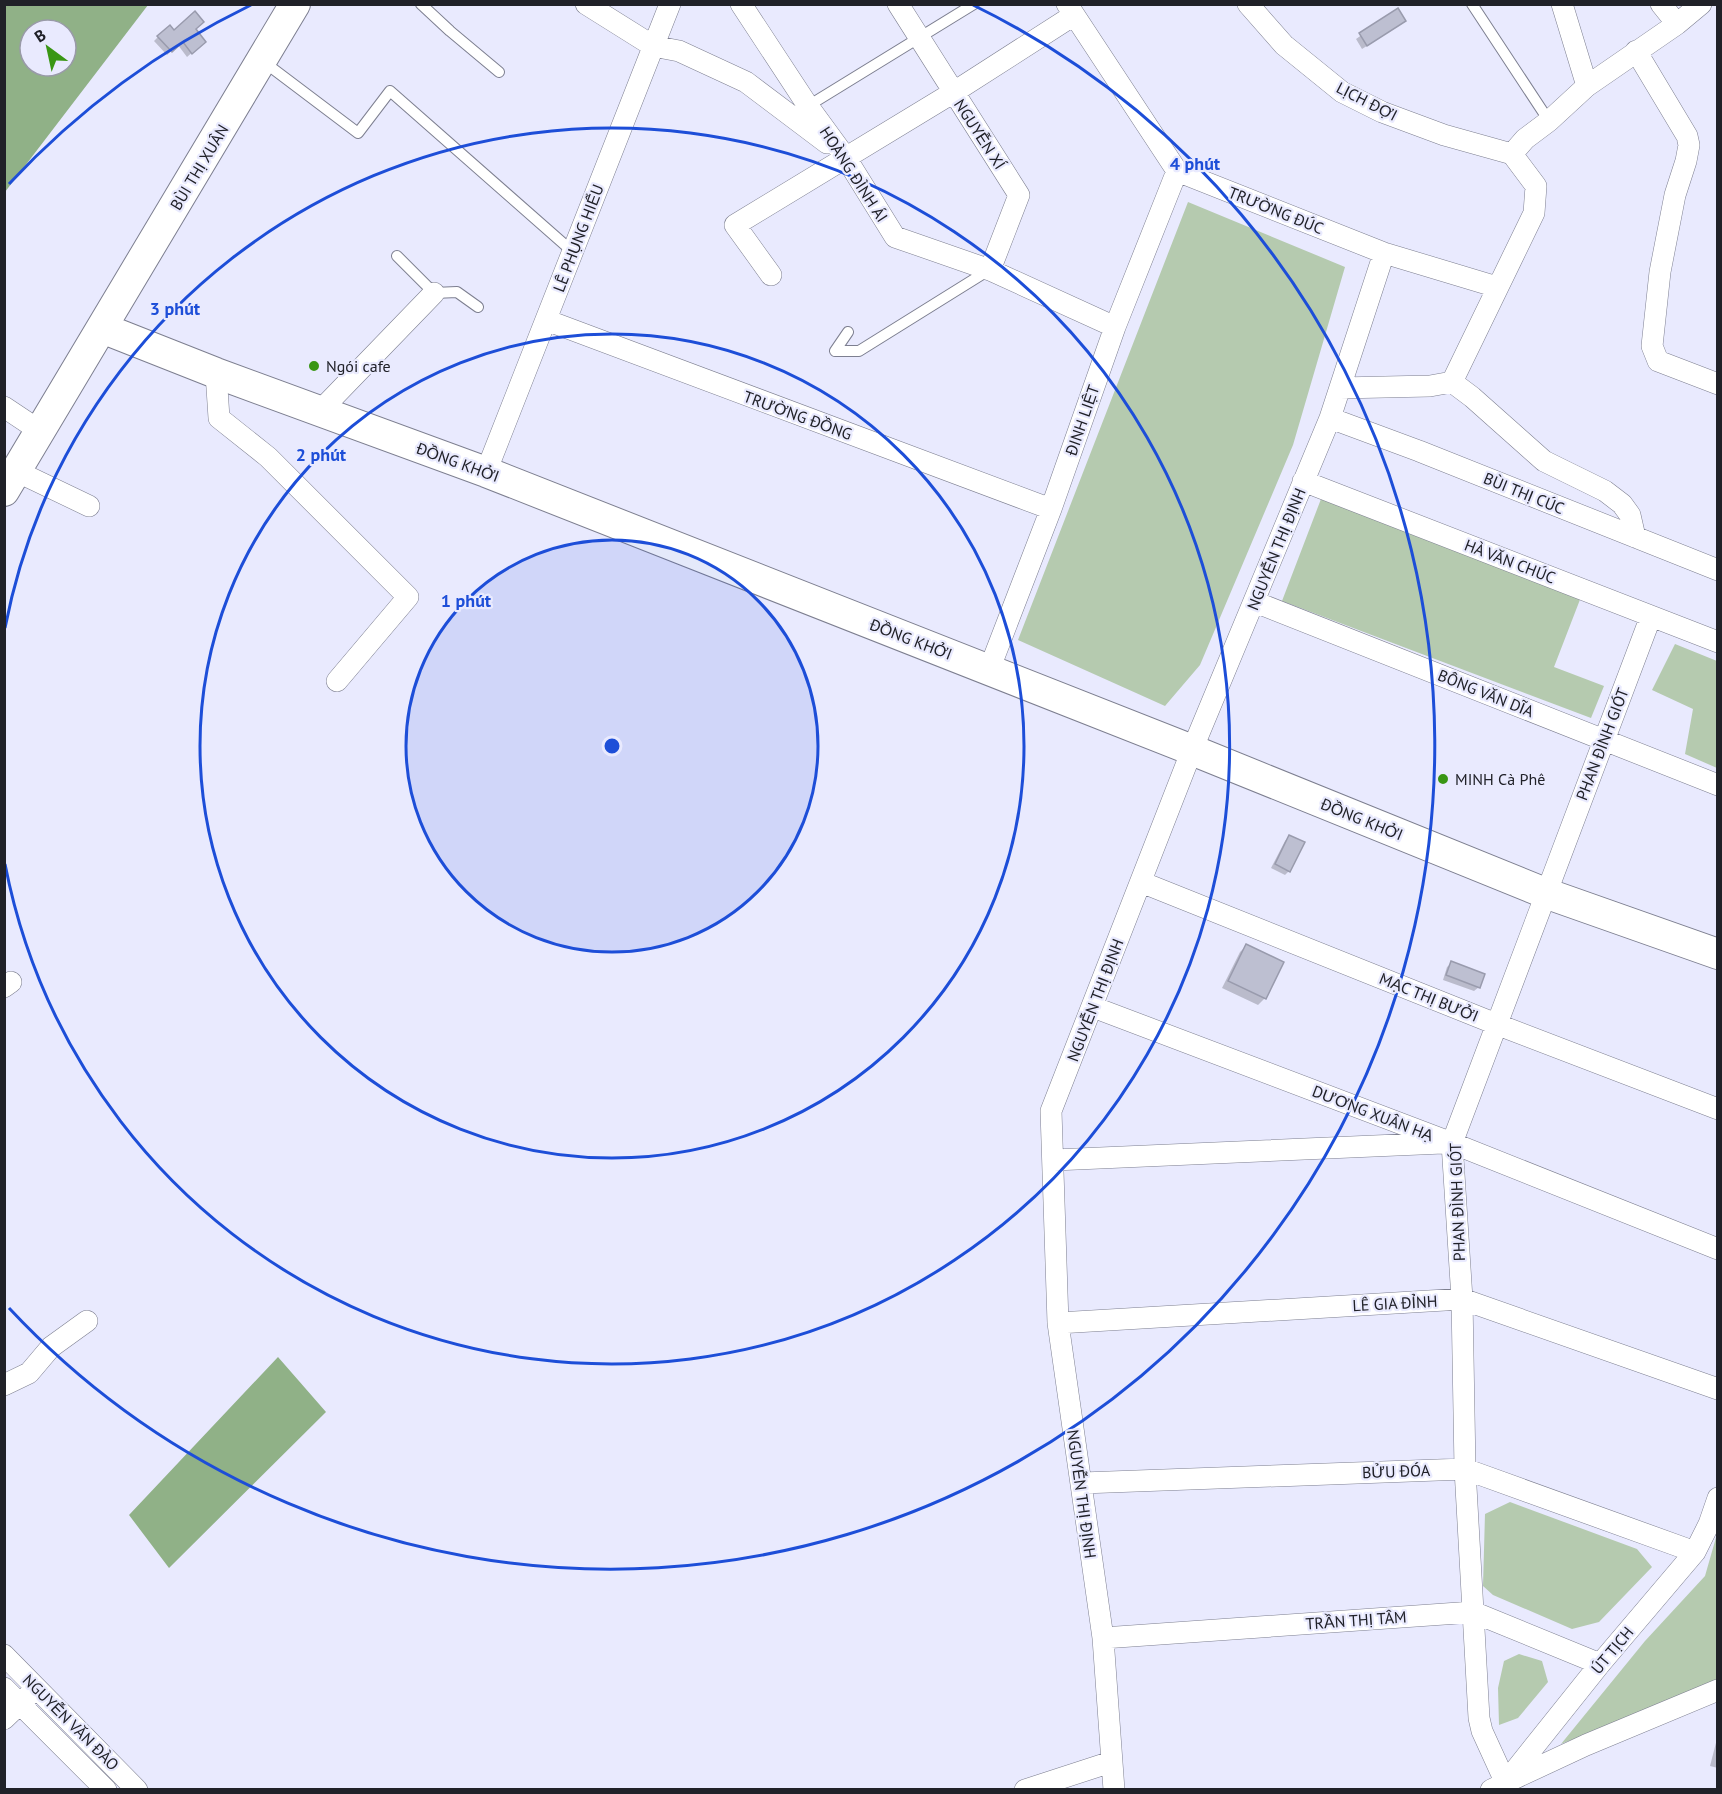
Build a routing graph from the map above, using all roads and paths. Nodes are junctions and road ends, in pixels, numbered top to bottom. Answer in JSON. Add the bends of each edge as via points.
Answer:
{"nodes":[{"id":1,"x":295,"y":4,"type":"edge"},
{"id":2,"x":421,"y":4,"type":"edge"},
{"id":3,"x":670,"y":4,"type":"edge"},
{"id":4,"x":741,"y":4,"type":"edge"},
{"id":5,"x":898,"y":4,"type":"edge"},
{"id":6,"x":974,"y":4,"type":"edge"},
{"id":7,"x":1248,"y":4,"type":"edge"},
{"id":8,"x":1472,"y":4,"type":"edge"},
{"id":9,"x":1562,"y":4,"type":"edge"},
{"id":10,"x":1661,"y":4,"type":"edge"},
{"id":11,"x":1701,"y":4,"type":"edge"},
{"id":12,"x":592,"y":6,"type":"edge"},
{"id":13,"x":1071,"y":10,"type":"edge"},
{"id":14,"x":1677,"y":24,"type":"junction"},
{"id":15,"x":919,"y":38,"type":"junction"},
{"id":16,"x":652,"y":46,"type":"junction"},
{"id":17,"x":1636,"y":51,"type":"junction"},
{"id":18,"x":262,"y":61,"type":"junction"},
{"id":19,"x":499,"y":72,"type":"dead end"},
{"id":20,"x":1587,"y":86,"type":"junction"},
{"id":21,"x":954,"y":92,"type":"junction"},
{"id":22,"x":808,"y":106,"type":"junction"},
{"id":23,"x":1549,"y":122,"type":"junction"},
{"id":24,"x":1512,"y":154,"type":"junction"},
{"id":25,"x":846,"y":158,"type":"junction"},
{"id":26,"x":1177,"y":171,"type":"junction"},
{"id":27,"x":573,"y":252,"type":"junction"},
{"id":28,"x":1384,"y":253,"type":"junction"},
{"id":29,"x":397,"y":256,"type":"dead end"},
{"id":30,"x":990,"y":270,"type":"junction"},
{"id":31,"x":771,"y":275,"type":"dead end"},
{"id":32,"x":1497,"y":287,"type":"junction"},
{"id":33,"x":434,"y":293,"type":"junction"},
{"id":34,"x":478,"y":308,"type":"dead end"},
{"id":35,"x":546,"y":320,"type":"junction"},
{"id":36,"x":1115,"y":327,"type":"junction"},
{"id":37,"x":102,"y":328,"type":"junction"},
{"id":38,"x":848,"y":332,"type":"dead end"},
{"id":39,"x":216,"y":373,"type":"junction"},
{"id":40,"x":1452,"y":382,"type":"junction"},
{"id":41,"x":1718,"y":384,"type":"edge"},
{"id":42,"x":1340,"y":388,"type":"junction"},
{"id":43,"x":4,"y":407,"type":"edge"},
{"id":44,"x":319,"y":412,"type":"junction"},
{"id":45,"x":1330,"y":418,"type":"junction"},
{"id":46,"x":40,"y":431,"type":"junction"},
{"id":47,"x":486,"y":472,"type":"junction"},
{"id":48,"x":10,"y":481,"type":"edge"},
{"id":49,"x":1303,"y":481,"type":"junction"},
{"id":50,"x":89,"y":506,"type":"dead end"},
{"id":51,"x":1051,"y":509,"type":"junction"},
{"id":52,"x":1635,"y":537,"type":"junction"},
{"id":53,"x":1718,"y":570,"type":"edge"},
{"id":54,"x":1255,"y":602,"type":"junction"},
{"id":55,"x":1651,"y":616,"type":"junction"},
{"id":56,"x":1718,"y":642,"type":"edge"},
{"id":57,"x":989,"y":670,"type":"junction"},
{"id":58,"x":337,"y":681,"type":"dead end"},
{"id":59,"x":1604,"y":740,"type":"junction"},
{"id":60,"x":1192,"y":750,"type":"junction"},
{"id":61,"x":1718,"y":785,"type":"edge"},
{"id":62,"x":1141,"y":882,"type":"junction"},
{"id":63,"x":1545,"y":893,"type":"junction"},
{"id":64,"x":1718,"y":954,"type":"edge"},
{"id":65,"x":1093,"y":1007,"type":"junction"},
{"id":66,"x":1496,"y":1024,"type":"junction"},
{"id":67,"x":1718,"y":1109,"type":"edge"},
{"id":68,"x":1452,"y":1143,"type":"junction"},
{"id":69,"x":1054,"y":1160,"type":"junction"},
{"id":70,"x":1718,"y":1249,"type":"edge"},
{"id":71,"x":1462,"y":1299,"type":"junction"},
{"id":72,"x":87,"y":1320,"type":"dead end"},
{"id":73,"x":1058,"y":1323,"type":"junction"},
{"id":74,"x":4,"y":1385,"type":"edge"},
{"id":75,"x":1718,"y":1389,"type":"edge"},
{"id":76,"x":1465,"y":1469,"type":"junction"},
{"id":77,"x":1082,"y":1483,"type":"junction"},
{"id":78,"x":1718,"y":1498,"type":"edge"},
{"id":79,"x":1695,"y":1552,"type":"junction"},
{"id":80,"x":1473,"y":1612,"type":"junction"},
{"id":81,"x":1103,"y":1638,"type":"junction"},
{"id":82,"x":4,"y":1655,"type":"edge"},
{"id":83,"x":1600,"y":1664,"type":"junction"},
{"id":84,"x":36,"y":1687,"type":"junction"},
{"id":85,"x":4,"y":1688,"type":"edge"},
{"id":86,"x":1718,"y":1690,"type":"edge"},
{"id":87,"x":20,"y":1703,"type":"junction"},
{"id":88,"x":4,"y":1719,"type":"edge"},
{"id":89,"x":1111,"y":1762,"type":"junction"},
{"id":90,"x":1502,"y":1787,"type":"edge"},
{"id":91,"x":106,"y":1790,"type":"edge"},
{"id":92,"x":137,"y":1790,"type":"edge"},
{"id":93,"x":1025,"y":1790,"type":"edge"},
{"id":94,"x":1114,"y":1790,"type":"edge"}],
"edges":[{"from":1,"to":18,"type":"street","name":"BÙI THỊ XUÂN"},
{"from":2,"to":19,"type":"lane"},
{"from":3,"to":16,"type":"street","name":"LÊ PHỤNG HIỂU"},
{"from":4,"to":22,"type":"street","name":"HOÀNG ĐÌNH ÁI"},
{"from":5,"to":15,"type":"street","name":"NGUYỄN XÍ"},
{"from":6,"to":15,"type":"lane"},
{"from":7,"to":24,"type":"street","name":"LỊCH ĐỢI","via":[[1284,45],[1342,92],[1444,135]]},
{"from":8,"to":23,"type":"lane"},
{"from":9,"to":20,"type":"street"},
{"from":10,"to":14,"type":"street"},
{"from":11,"to":14,"type":"street"},
{"from":12,"to":16,"type":"street"},
{"from":13,"to":21,"type":"street"},
{"from":13,"to":26,"type":"street"},
{"from":14,"to":17,"type":"street"},
{"from":15,"to":21,"type":"street","name":"NGUYỄN XÍ"},
{"from":15,"to":22,"type":"lane"},
{"from":16,"to":25,"type":"street","via":[[679,51],[746,82]]},
{"from":16,"to":27,"type":"street","name":"LÊ PHỤNG HIỂU"},
{"from":17,"to":20,"type":"street"},
{"from":17,"to":41,"type":"street","via":[[1689,145],[1660,272],[1652,346],[1658,361]]},
{"from":18,"to":27,"type":"lane","via":[[358,133],[390,92]]},
{"from":18,"to":37,"type":"street","name":"BÙI THỊ XUÂN"},
{"from":20,"to":23,"type":"street"},
{"from":21,"to":25,"type":"street"},
{"from":21,"to":30,"type":"street","name":"NGUYỄN XÍ","via":[[1019,195]]},
{"from":22,"to":25,"type":"street","name":"HOÀNG ĐÌNH ÁI"},
{"from":23,"to":24,"type":"street"},
{"from":24,"to":32,"type":"street","via":[[1536,186],[1534,213]]},
{"from":25,"to":30,"type":"street","name":"HOÀNG ĐÌNH ÁI","via":[[895,237]]},
{"from":25,"to":31,"type":"street","via":[[735,225]]},
{"from":26,"to":28,"type":"street","name":"TRƯỜNG ĐÚC"},
{"from":26,"to":36,"type":"street","name":"ĐINH LIỆT"},
{"from":27,"to":35,"type":"street","name":"LÊ PHỤNG HIỂU"},
{"from":28,"to":32,"type":"street","name":"TRƯỜNG ĐÚC"},
{"from":28,"to":42,"type":"street","name":"NGUYỄN THỊ ĐỊNH"},
{"from":29,"to":33,"type":"lane"},
{"from":30,"to":36,"type":"street","name":"HOÀNG ĐÌNH ÁI"},
{"from":30,"to":38,"type":"lane","via":[[859,351],[836,351]]},
{"from":32,"to":40,"type":"street"},
{"from":33,"to":34,"type":"lane","via":[[457,291]]},
{"from":33,"to":44,"type":"street"},
{"from":35,"to":47,"type":"street","name":"LÊ PHỤNG HIỂU"},
{"from":35,"to":51,"type":"street","name":"TRƯỜNG ĐỒNG"},
{"from":36,"to":51,"type":"street","name":"ĐINH LIỆT"},
{"from":37,"to":39,"type":"street","name":"ĐỒNG KHỞI"},
{"from":37,"to":46,"type":"street","name":"BÙI THỊ XUÂN"},
{"from":39,"to":44,"type":"street","name":"ĐỒNG KHỞI"},
{"from":39,"to":58,"type":"street","via":[[219,418],[268,457],[408,597]]},
{"from":40,"to":42,"type":"street"},
{"from":40,"to":52,"type":"street","via":[[1544,461],[1622,504],[1630,515]]},
{"from":42,"to":45,"type":"street","name":"NGUYỄN THỊ ĐỊNH"},
{"from":43,"to":46,"type":"street"},
{"from":44,"to":47,"type":"street","name":"ĐỒNG KHỞI"},
{"from":45,"to":49,"type":"street","name":"NGUYỄN THỊ ĐỊNH"},
{"from":45,"to":52,"type":"street","name":"BÙI THỊ CÚC"},
{"from":46,"to":48,"type":"street","name":"BÙI THỊ XUÂN"},
{"from":47,"to":57,"type":"street","name":"ĐỒNG KHỞI"},
{"from":48,"to":50,"type":"street"},
{"from":49,"to":54,"type":"street","name":"NGUYỄN THỊ ĐỊNH"},
{"from":49,"to":55,"type":"street","name":"HÀ VĂN CHÚC"},
{"from":51,"to":57,"type":"street","name":"ĐINH LIỆT"},
{"from":52,"to":53,"type":"street","name":"BÙI THỊ CÚC"},
{"from":54,"to":59,"type":"street","name":"BÔNG VĂN DĨA"},
{"from":54,"to":60,"type":"street","name":"NGUYỄN THỊ ĐỊNH"},
{"from":55,"to":56,"type":"street","name":"HÀ VĂN CHÚC"},
{"from":55,"to":59,"type":"street","name":"PHAN ĐÌNH GIÓT"},
{"from":57,"to":60,"type":"street","name":"ĐỒNG KHỞI"},
{"from":59,"to":61,"type":"street","name":"BÔNG VĂN DĨA"},
{"from":59,"to":63,"type":"street","name":"PHAN ĐÌNH GIÓT"},
{"from":60,"to":62,"type":"street","name":"NGUYỄN THỊ ĐỊNH"},
{"from":60,"to":63,"type":"street","name":"ĐỒNG KHỞI"},
{"from":62,"to":65,"type":"street","name":"NGUYỄN THỊ ĐỊNH"},
{"from":62,"to":66,"type":"street","name":"MẠC THỊ BƯỞI"},
{"from":63,"to":64,"type":"street","name":"ĐỒNG KHỞI"},
{"from":63,"to":66,"type":"street","name":"PHAN ĐÌNH GIÓT"},
{"from":65,"to":68,"type":"street","name":"DƯƠNG XUÂN HẠ"},
{"from":65,"to":69,"type":"street","name":"NGUYỄN THỊ ĐỊNH","via":[[1051,1111]]},
{"from":66,"to":67,"type":"street","name":"MẠC THỊ BƯỞI"},
{"from":66,"to":68,"type":"street","name":"PHAN ĐÌNH GIÓT"},
{"from":68,"to":69,"type":"street"},
{"from":68,"to":70,"type":"street","name":"DƯƠNG XUÂN HẠ"},
{"from":68,"to":71,"type":"street","name":"PHAN ĐÌNH GIÓT"},
{"from":69,"to":73,"type":"street","name":"NGUYỄN THỊ ĐỊNH"},
{"from":71,"to":73,"type":"street","name":"LÊ GIA ĐỈNH"},
{"from":71,"to":75,"type":"street","name":"LÊ GIA ĐỈNH"},
{"from":71,"to":76,"type":"street","name":"PHAN ĐÌNH GIÓT"},
{"from":72,"to":74,"type":"street","via":[[51,1347],[29,1373]]},
{"from":73,"to":77,"type":"street","name":"NGUYỄN THỊ ĐỊNH"},
{"from":76,"to":77,"type":"street","name":"BỬU ĐÓA"},
{"from":76,"to":79,"type":"street","name":"BỬU ĐÓA"},
{"from":76,"to":80,"type":"street","name":"PHAN ĐÌNH GIÓT"},
{"from":77,"to":81,"type":"street","name":"NGUYỄN THỊ ĐỊNH"},
{"from":78,"to":79,"type":"street","name":"ÚT TỊCH"},
{"from":79,"to":83,"type":"street","name":"ÚT TỊCH"},
{"from":80,"to":81,"type":"street","name":"TRẦN THỊ TÂM"},
{"from":80,"to":83,"type":"street","name":"TRẦN THỊ TÂM"},
{"from":80,"to":90,"type":"street","name":"PHAN ĐÌNH GIÓT","via":[[1479,1718]]},
{"from":81,"to":89,"type":"street","name":"NGUYỄN THỊ ĐỊNH"},
{"from":82,"to":84,"type":"street","name":"NGUYỄN VĂN ĐÀO"},
{"from":83,"to":90,"type":"street","name":"ÚT TỊCH"},
{"from":84,"to":87,"type":"street"},
{"from":84,"to":92,"type":"street","name":"NGUYỄN VĂN ĐÀO"},
{"from":85,"to":87,"type":"street","name":"NGUYỄN VĂN ĐÀO"},
{"from":86,"to":90,"type":"street","via":[[1586,1745]]},
{"from":87,"to":88,"type":"street"},
{"from":87,"to":91,"type":"street","name":"NGUYỄN VĂN ĐÀO"},
{"from":89,"to":93,"type":"street"},
{"from":89,"to":94,"type":"street","name":"NGUYỄN THỊ ĐỊNH"}]}
